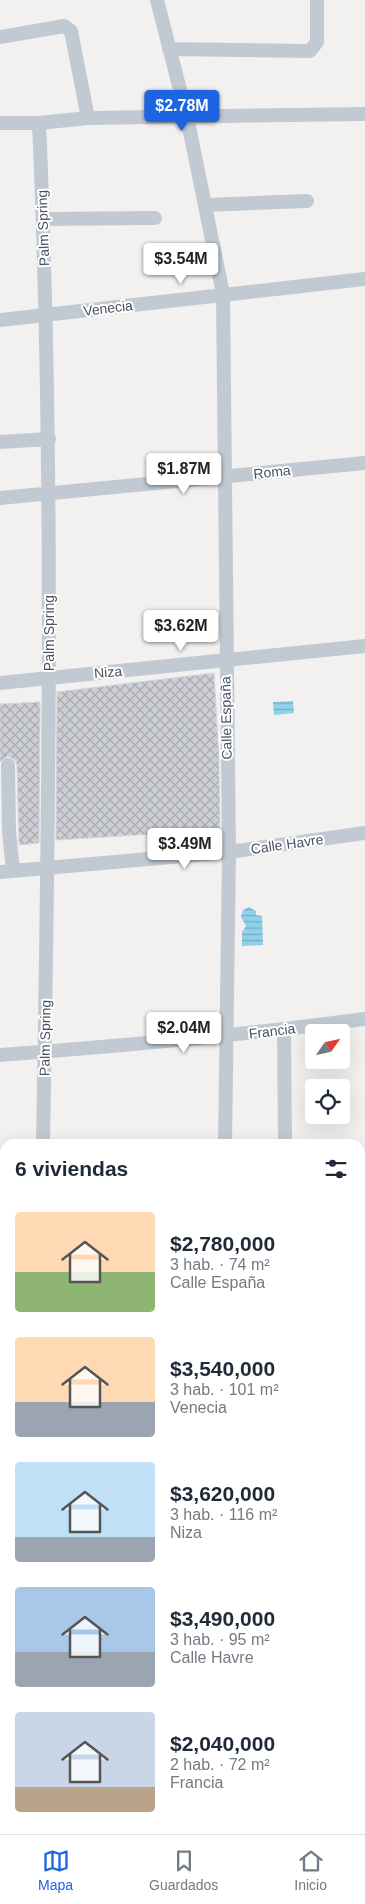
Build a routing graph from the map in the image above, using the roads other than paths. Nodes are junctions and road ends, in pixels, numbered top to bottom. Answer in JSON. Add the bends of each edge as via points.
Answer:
{"nodes":[{"id":1,"x":157,"y":0,"type":"edge"},
{"id":2,"x":318,"y":0,"type":"edge"},
{"id":3,"x":0,"y":37,"type":"edge"},
{"id":4,"x":169,"y":49,"type":"junction"},
{"id":5,"x":365,"y":114,"type":"edge"},
{"id":6,"x":186,"y":117,"type":"junction"},
{"id":7,"x":88,"y":118,"type":"junction"},
{"id":8,"x":0,"y":123,"type":"edge"},
{"id":9,"x":39,"y":123,"type":"junction"},
{"id":10,"x":307,"y":201,"type":"dead end"},
{"id":11,"x":206,"y":205,"type":"junction"},
{"id":12,"x":155,"y":218,"type":"dead end"},
{"id":13,"x":43,"y":219,"type":"junction"},
{"id":14,"x":365,"y":279,"type":"edge"},
{"id":15,"x":223,"y":294,"type":"junction"},
{"id":16,"x":47,"y":316,"type":"junction"},
{"id":17,"x":0,"y":320,"type":"edge"},
{"id":18,"x":49,"y":439,"type":"junction"},
{"id":19,"x":0,"y":442,"type":"edge"},
{"id":20,"x":365,"y":463,"type":"edge"},
{"id":21,"x":224,"y":477,"type":"junction"},
{"id":22,"x":50,"y":494,"type":"junction"},
{"id":23,"x":0,"y":498,"type":"edge"},
{"id":24,"x":365,"y":646,"type":"edge"},
{"id":25,"x":225,"y":662,"type":"junction"},
{"id":26,"x":49,"y":678,"type":"junction"},
{"id":27,"x":0,"y":683,"type":"edge"},
{"id":28,"x":8,"y":765,"type":"dead end"},
{"id":29,"x":365,"y":833,"type":"edge"},
{"id":30,"x":229,"y":852,"type":"junction"},
{"id":31,"x":48,"y":868,"type":"junction"},
{"id":32,"x":6,"y":871,"type":"edge"},
{"id":33,"x":365,"y":1019,"type":"edge"},
{"id":34,"x":284,"y":1030,"type":"junction"},
{"id":35,"x":226,"y":1037,"type":"junction"},
{"id":36,"x":45,"y":1052,"type":"junction"},
{"id":37,"x":0,"y":1055,"type":"edge"},
{"id":38,"x":43,"y":1139,"type":"edge"},
{"id":39,"x":225,"y":1139,"type":"edge"},
{"id":40,"x":285,"y":1139,"type":"edge"}],
"edges":[{"from":1,"to":4,"type":"street","name":"Calle España"},
{"from":2,"to":4,"type":"street","via":[[316,42],[310,51]]},
{"from":3,"to":7,"type":"street","via":[[64,26],[71,31]]},
{"from":4,"to":6,"type":"street","name":"Calle España"},
{"from":5,"to":6,"type":"street"},
{"from":6,"to":7,"type":"street"},
{"from":6,"to":11,"type":"street","name":"Calle España"},
{"from":7,"to":9,"type":"street"},
{"from":8,"to":9,"type":"street"},
{"from":9,"to":13,"type":"street","name":"Palm Spring"},
{"from":10,"to":11,"type":"street"},
{"from":11,"to":15,"type":"street","name":"Calle España"},
{"from":12,"to":13,"type":"street"},
{"from":13,"to":16,"type":"street","name":"Palm Spring"},
{"from":14,"to":15,"type":"street","name":"Venecia"},
{"from":15,"to":16,"type":"street","name":"Venecia"},
{"from":15,"to":21,"type":"street","name":"Calle España"},
{"from":16,"to":17,"type":"street","name":"Venecia"},
{"from":16,"to":18,"type":"street","name":"Palm Spring"},
{"from":18,"to":19,"type":"street"},
{"from":18,"to":22,"type":"street","name":"Palm Spring"},
{"from":20,"to":21,"type":"street","name":"Roma"},
{"from":21,"to":22,"type":"street","name":"Roma"},
{"from":21,"to":25,"type":"street","name":"Calle España"},
{"from":22,"to":23,"type":"street","name":"Roma"},
{"from":22,"to":26,"type":"street","name":"Palm Spring"},
{"from":24,"to":25,"type":"street","name":"Niza"},
{"from":25,"to":26,"type":"street","name":"Niza"},
{"from":25,"to":30,"type":"street","name":"Calle España"},
{"from":26,"to":27,"type":"street","name":"Niza"},
{"from":26,"to":31,"type":"street","name":"Palm Spring"},
{"from":28,"to":32,"type":"street"},
{"from":29,"to":30,"type":"street","name":"Calle Havre"},
{"from":30,"to":31,"type":"street","name":"Calle Havre"},
{"from":30,"to":35,"type":"street","name":"Calle España"},
{"from":31,"to":32,"type":"street","name":"Calle Havre"},
{"from":31,"to":36,"type":"street","name":"Palm Spring"},
{"from":33,"to":34,"type":"street","name":"Francia"},
{"from":34,"to":35,"type":"street","name":"Francia"},
{"from":34,"to":40,"type":"street"},
{"from":35,"to":36,"type":"street","name":"Francia"},
{"from":35,"to":39,"type":"street","name":"Calle España"},
{"from":36,"to":37,"type":"street","name":"Francia"},
{"from":36,"to":38,"type":"street","name":"Palm Spring"}]}
